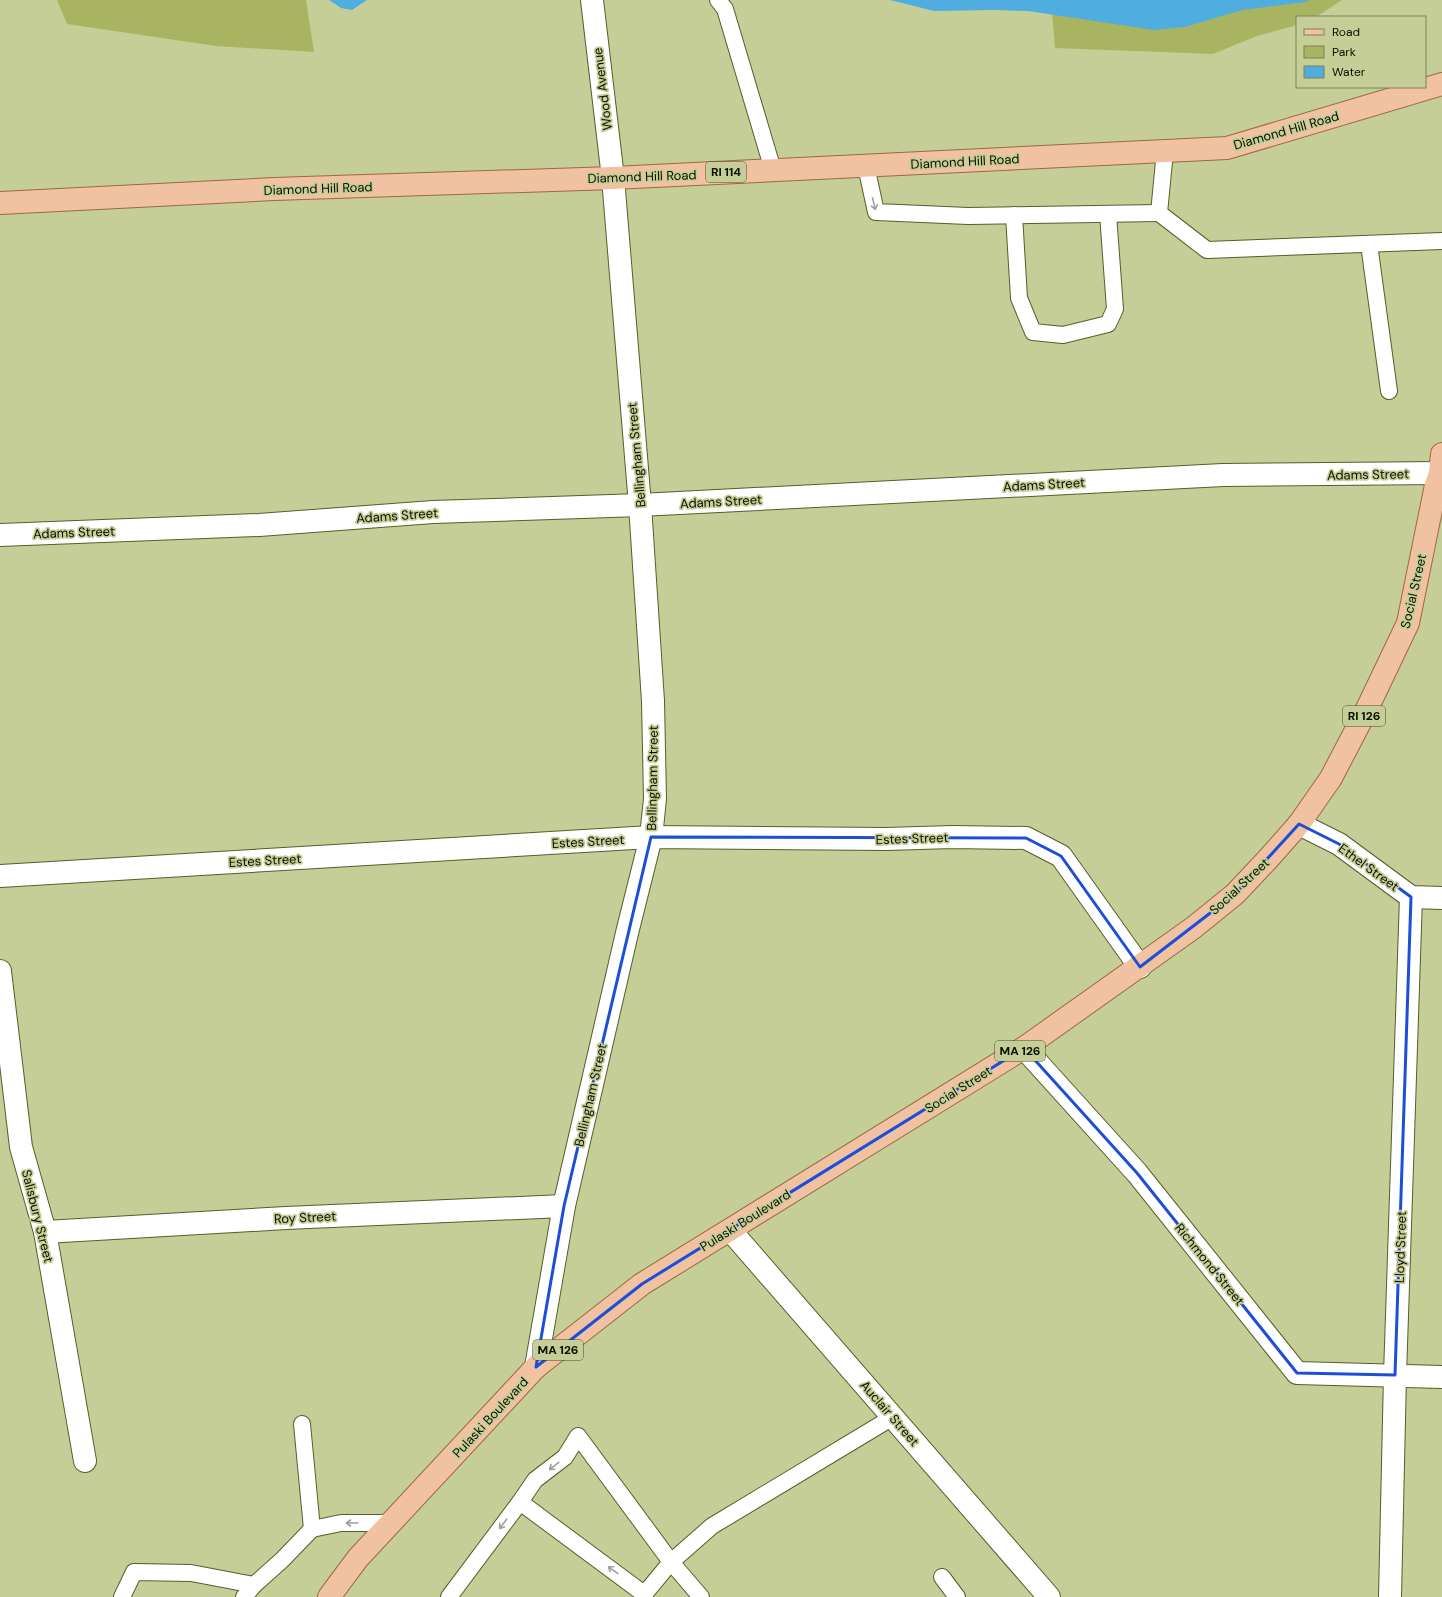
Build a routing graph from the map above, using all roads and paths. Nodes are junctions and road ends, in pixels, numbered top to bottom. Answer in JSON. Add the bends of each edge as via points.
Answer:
{"nodes":[{"id":1,"x":592,"y":0,"type":"edge"},
{"id":2,"x":718,"y":0,"type":"edge"},
{"id":3,"x":1442,"y":84,"type":"edge"},
{"id":4,"x":1165,"y":151,"type":"junction"},
{"id":5,"x":866,"y":166,"type":"junction"},
{"id":6,"x":773,"y":170,"type":"junction"},
{"id":7,"x":613,"y":178,"type":"junction"},
{"id":8,"x":0,"y":203,"type":"edge"},
{"id":9,"x":1159,"y":213,"type":"junction"},
{"id":10,"x":1108,"y":214,"type":"junction"},
{"id":11,"x":1014,"y":215,"type":"junction"},
{"id":12,"x":1442,"y":241,"type":"edge"},
{"id":13,"x":1369,"y":244,"type":"junction"},
{"id":14,"x":1388,"y":391,"type":"dead end"},
{"id":15,"x":1441,"y":467,"type":"edge"},
{"id":16,"x":640,"y":505,"type":"junction"},
{"id":17,"x":0,"y":535,"type":"edge"},
{"id":18,"x":1299,"y":824,"type":"junction"},
{"id":19,"x":651,"y":837,"type":"junction"},
{"id":20,"x":0,"y":876,"type":"edge"},
{"id":21,"x":1411,"y":897,"type":"junction"},
{"id":22,"x":1442,"y":898,"type":"edge"},
{"id":23,"x":1193,"y":928,"type":"joint"},
{"id":24,"x":1140,"y":967,"type":"junction"},
{"id":25,"x":0,"y":971,"type":"edge"},
{"id":26,"x":1024,"y":1048,"type":"junction"},
{"id":27,"x":838,"y":1162,"type":"joint"},
{"id":28,"x":564,"y":1206,"type":"junction"},
{"id":29,"x":730,"y":1230,"type":"junction"},
{"id":30,"x":45,"y":1232,"type":"junction"},
{"id":31,"x":536,"y":1367,"type":"junction"},
{"id":32,"x":1395,"y":1375,"type":"junction"},
{"id":33,"x":1442,"y":1377,"type":"edge"},
{"id":34,"x":893,"y":1417,"type":"junction"},
{"id":35,"x":302,"y":1424,"type":"dead end"},
{"id":36,"x":85,"y":1461,"type":"dead end"},
{"id":37,"x":520,"y":1502,"type":"junction"},
{"id":38,"x":391,"y":1523,"type":"junction"},
{"id":39,"x":312,"y":1529,"type":"junction"},
{"id":40,"x":671,"y":1562,"type":"junction"},
{"id":41,"x":942,"y":1577,"type":"dead end"},
{"id":42,"x":249,"y":1591,"type":"edge"},
{"id":43,"x":643,"y":1595,"type":"edge"},
{"id":44,"x":122,"y":1597,"type":"edge"},
{"id":45,"x":329,"y":1597,"type":"edge"},
{"id":46,"x":449,"y":1597,"type":"edge"},
{"id":47,"x":701,"y":1597,"type":"edge"},
{"id":48,"x":957,"y":1597,"type":"edge"},
{"id":49,"x":1050,"y":1597,"type":"edge"},
{"id":50,"x":1390,"y":1597,"type":"edge"}],
"edges":[{"from":1,"to":7,"type":"street","name":"Wood Avenue"},
{"from":2,"to":6,"type":"lane","via":[[725,9]]},
{"from":3,"to":4,"type":"main road","name":"Diamond Hill Road","number":"RI 114","via":[[1227,148]]},
{"from":4,"to":5,"type":"main road","name":"Diamond Hill Road","number":"RI 114"},
{"from":4,"to":9,"type":"lane"},
{"from":5,"to":6,"type":"main road","name":"Diamond Hill Road","number":"RI 114"},
{"from":5,"to":11,"type":"lane","one_way":true,"via":[[876,212]]},
{"from":6,"to":7,"type":"main road","name":"Diamond Hill Road","number":"RI 114"},
{"from":7,"to":8,"type":"main road","name":"Diamond Hill Road","number":"RI 114","via":[[274,189]]},
{"from":7,"to":16,"type":"street","name":"Bellingham Street"},
{"from":9,"to":10,"type":"lane"},
{"from":9,"to":13,"type":"lane","via":[[1207,250]]},
{"from":10,"to":11,"type":"lane"},
{"from":10,"to":11,"type":"lane","via":[[1115,309],[1108,324],[1063,335],[1033,332],[1019,298]]},
{"from":12,"to":13,"type":"lane"},
{"from":13,"to":14,"type":"lane"},
{"from":15,"to":16,"type":"street","name":"Adams Street","via":[[1223,475]]},
{"from":15,"to":18,"type":"main road","name":"Social Street","number":"RI 126","via":[[1408,623],[1331,778]]},
{"from":16,"to":17,"type":"street","name":"Adams Street","via":[[433,512],[259,525]]},
{"from":16,"to":19,"type":"street","name":"Bellingham Street","via":[[653,701],[655,799]]},
{"from":18,"to":21,"type":"street","name":"Ethel Street","via":[[1339,844]]},
{"from":18,"to":23,"type":"main road","name":"Social Street","number":"RI 126","via":[[1235,894]]},
{"from":19,"to":20,"type":"street","name":"Estes Street"},
{"from":19,"to":24,"type":"street","name":"Estes Street","via":[[1026,838],[1061,856]]},
{"from":19,"to":28,"type":"street","name":"Bellingham Street"},
{"from":21,"to":22,"type":"street","name":"Ethel Street"},
{"from":21,"to":32,"type":"street","name":"Lloyd Street"},
{"from":23,"to":24,"type":"main road","name":"Social Street","number":"MA 126"},
{"from":24,"to":26,"type":"main road","name":"Social Street","number":"MA 126"},
{"from":25,"to":30,"type":"street","name":"Salisbury Street","via":[[21,1147]]},
{"from":26,"to":27,"type":"main road","name":"Social Street","number":"MA 126"},
{"from":26,"to":32,"type":"street","name":"Richmond Street","via":[[1137,1173],[1297,1373]]},
{"from":27,"to":29,"type":"main road","name":"Pulaski Boulevard","number":"MA 126"},
{"from":28,"to":30,"type":"street","name":"Roy Street"},
{"from":28,"to":31,"type":"street","name":"Bellingham Street"},
{"from":29,"to":31,"type":"main road","name":"Pulaski Boulevard","number":"MA 126","via":[[642,1284]]},
{"from":29,"to":34,"type":"street","name":"Auclair Street"},
{"from":30,"to":36,"type":"street","name":"Salisbury Street"},
{"from":31,"to":38,"type":"main road","name":"Pulaski Boulevard","number":"MA 126"},
{"from":32,"to":33,"type":"street","name":"Richmond Street"},
{"from":32,"to":50,"type":"street","name":"Lloyd Street"},
{"from":34,"to":40,"type":"lane","via":[[712,1526]]},
{"from":34,"to":49,"type":"street","name":"Auclair Street"},
{"from":35,"to":39,"type":"lane"},
{"from":40,"to":37,"type":"lane","one_way":true,"via":[[578,1436],[565,1457],[535,1480]]},
{"from":43,"to":37,"type":"lane","one_way":true},
{"from":37,"to":46,"type":"lane","one_way":true},
{"from":38,"to":39,"type":"lane","one_way":true,"via":[[341,1523]]},
{"from":38,"to":45,"type":"main road","name":"Pulaski Boulevard","number":"MA 126","via":[[358,1558]]},
{"from":39,"to":42,"type":"lane"},
{"from":40,"to":43,"type":"lane"},
{"from":40,"to":47,"type":"lane"},
{"from":41,"to":48,"type":"lane"},
{"from":42,"to":44,"type":"lane","via":[[191,1573],[134,1572]]}]}
